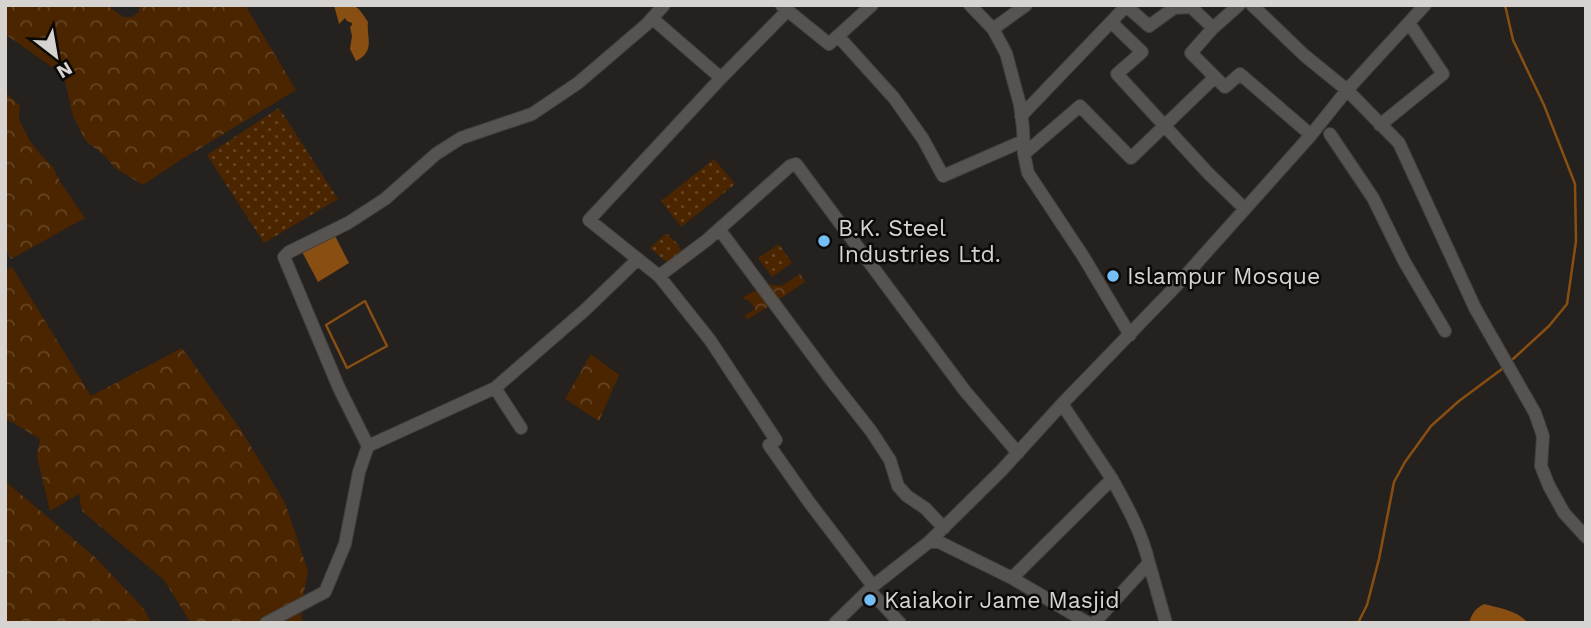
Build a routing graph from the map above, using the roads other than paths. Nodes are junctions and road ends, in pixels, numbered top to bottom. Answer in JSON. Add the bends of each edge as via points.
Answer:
{"nodes":[{"id":1,"x":664,"y":5,"type":"edge"},
{"id":2,"x":872,"y":5,"type":"edge"},
{"id":3,"x":970,"y":5,"type":"edge"},
{"id":4,"x":1027,"y":5,"type":"edge"},
{"id":5,"x":1239,"y":5,"type":"edge"},
{"id":6,"x":1252,"y":5,"type":"edge"},
{"id":7,"x":1126,"y":6,"type":"edge"},
{"id":8,"x":1422,"y":6,"type":"edge"},
{"id":9,"x":785,"y":8,"type":"edge"},
{"id":10,"x":653,"y":19,"type":"junction"},
{"id":11,"x":1111,"y":22,"type":"junction"},
{"id":12,"x":1409,"y":23,"type":"junction"},
{"id":13,"x":1213,"y":28,"type":"junction"},
{"id":14,"x":993,"y":29,"type":"junction"},
{"id":15,"x":838,"y":36,"type":"junction"},
{"id":16,"x":1214,"y":77,"type":"junction"},
{"id":17,"x":720,"y":78,"type":"junction"},
{"id":18,"x":1347,"y":90,"type":"junction"},
{"id":19,"x":1021,"y":116,"type":"junction"},
{"id":20,"x":1380,"y":125,"type":"junction"},
{"id":21,"x":1164,"y":126,"type":"junction"},
{"id":22,"x":1330,"y":134,"type":"dead end"},
{"id":23,"x":1311,"y":135,"type":"junction"},
{"id":24,"x":1023,"y":148,"type":"junction"},
{"id":25,"x":1245,"y":209,"type":"junction"},
{"id":26,"x":719,"y":229,"type":"junction"},
{"id":27,"x":638,"y":259,"type":"junction"},
{"id":28,"x":659,"y":276,"type":"junction"},
{"id":29,"x":1445,"y":331,"type":"dead end"},
{"id":30,"x":1130,"y":335,"type":"junction"},
{"id":31,"x":495,"y":388,"type":"junction"},
{"id":32,"x":1062,"y":404,"type":"junction"},
{"id":33,"x":521,"y":428,"type":"dead end"},
{"id":34,"x":368,"y":446,"type":"junction"},
{"id":35,"x":1018,"y":453,"type":"junction"},
{"id":36,"x":1112,"y":479,"type":"junction"},
{"id":37,"x":944,"y":527,"type":"junction"},
{"id":38,"x":1586,"y":537,"type":"edge"},
{"id":39,"x":929,"y":542,"type":"junction"},
{"id":40,"x":1149,"y":563,"type":"junction"},
{"id":41,"x":1012,"y":578,"type":"junction"},
{"id":42,"x":871,"y":588,"type":"junction"},
{"id":43,"x":267,"y":623,"type":"edge"},
{"id":44,"x":835,"y":623,"type":"edge"},
{"id":45,"x":900,"y":623,"type":"edge"},
{"id":46,"x":1091,"y":623,"type":"edge"},
{"id":47,"x":1166,"y":623,"type":"edge"}],
"edges":[{"from":1,"to":10,"type":"street"},
{"from":2,"to":15,"type":"street"},
{"from":3,"to":14,"type":"street"},
{"from":4,"to":14,"type":"street"},
{"from":5,"to":13,"type":"street"},
{"from":6,"to":18,"type":"street"},
{"from":7,"to":11,"type":"street"},
{"from":7,"to":13,"type":"street","via":[[1149,26],[1174,8],[1191,7]]},
{"from":8,"to":12,"type":"street"},
{"from":9,"to":15,"type":"street","via":[[829,44]]},
{"from":9,"to":17,"type":"street"},
{"from":10,"to":17,"type":"street"},
{"from":10,"to":34,"type":"street","via":[[578,83],[532,114],[461,138],[385,199],[284,257]]},
{"from":11,"to":19,"type":"street"},
{"from":11,"to":21,"type":"street","via":[[1142,52],[1117,74]]},
{"from":12,"to":18,"type":"street"},
{"from":12,"to":20,"type":"street","via":[[1443,74]]},
{"from":13,"to":16,"type":"street","via":[[1191,53]]},
{"from":14,"to":19,"type":"street","via":[[1006,53]]},
{"from":15,"to":24,"type":"street","via":[[894,98],[943,176]]},
{"from":16,"to":21,"type":"street"},
{"from":16,"to":23,"type":"street","via":[[1225,87],[1240,74]]},
{"from":17,"to":27,"type":"street","via":[[589,220]]},
{"from":18,"to":20,"type":"street"},
{"from":18,"to":23,"type":"street"},
{"from":19,"to":24,"type":"street"},
{"from":20,"to":38,"type":"street","via":[[1399,143],[1475,308],[1535,413],[1543,436],[1541,466],[1563,513]]},
{"from":21,"to":24,"type":"street","via":[[1131,158],[1080,106]]},
{"from":21,"to":25,"type":"street"},
{"from":22,"to":29,"type":"street","via":[[1373,198]]},
{"from":23,"to":25,"type":"street"},
{"from":24,"to":30,"type":"street","via":[[1028,173]]},
{"from":25,"to":30,"type":"street"},
{"from":26,"to":28,"type":"street"},
{"from":26,"to":35,"type":"street","via":[[796,164],[957,381]]},
{"from":26,"to":37,"type":"street","via":[[871,431],[890,460],[898,486]]},
{"from":27,"to":28,"type":"street"},
{"from":27,"to":31,"type":"street"},
{"from":28,"to":42,"type":"street","via":[[710,340],[776,440],[769,445]]},
{"from":30,"to":32,"type":"street"},
{"from":31,"to":33,"type":"street"},
{"from":31,"to":34,"type":"street"},
{"from":32,"to":35,"type":"street"},
{"from":32,"to":36,"type":"street"},
{"from":34,"to":43,"type":"street","via":[[345,544],[326,592]]},
{"from":35,"to":37,"type":"street"},
{"from":36,"to":40,"type":"street"},
{"from":36,"to":41,"type":"street"},
{"from":37,"to":39,"type":"street"},
{"from":39,"to":41,"type":"street","via":[[939,542]]},
{"from":39,"to":42,"type":"street"},
{"from":40,"to":46,"type":"street"},
{"from":40,"to":47,"type":"street"},
{"from":41,"to":46,"type":"street"},
{"from":42,"to":44,"type":"street"},
{"from":42,"to":45,"type":"street"}]}
